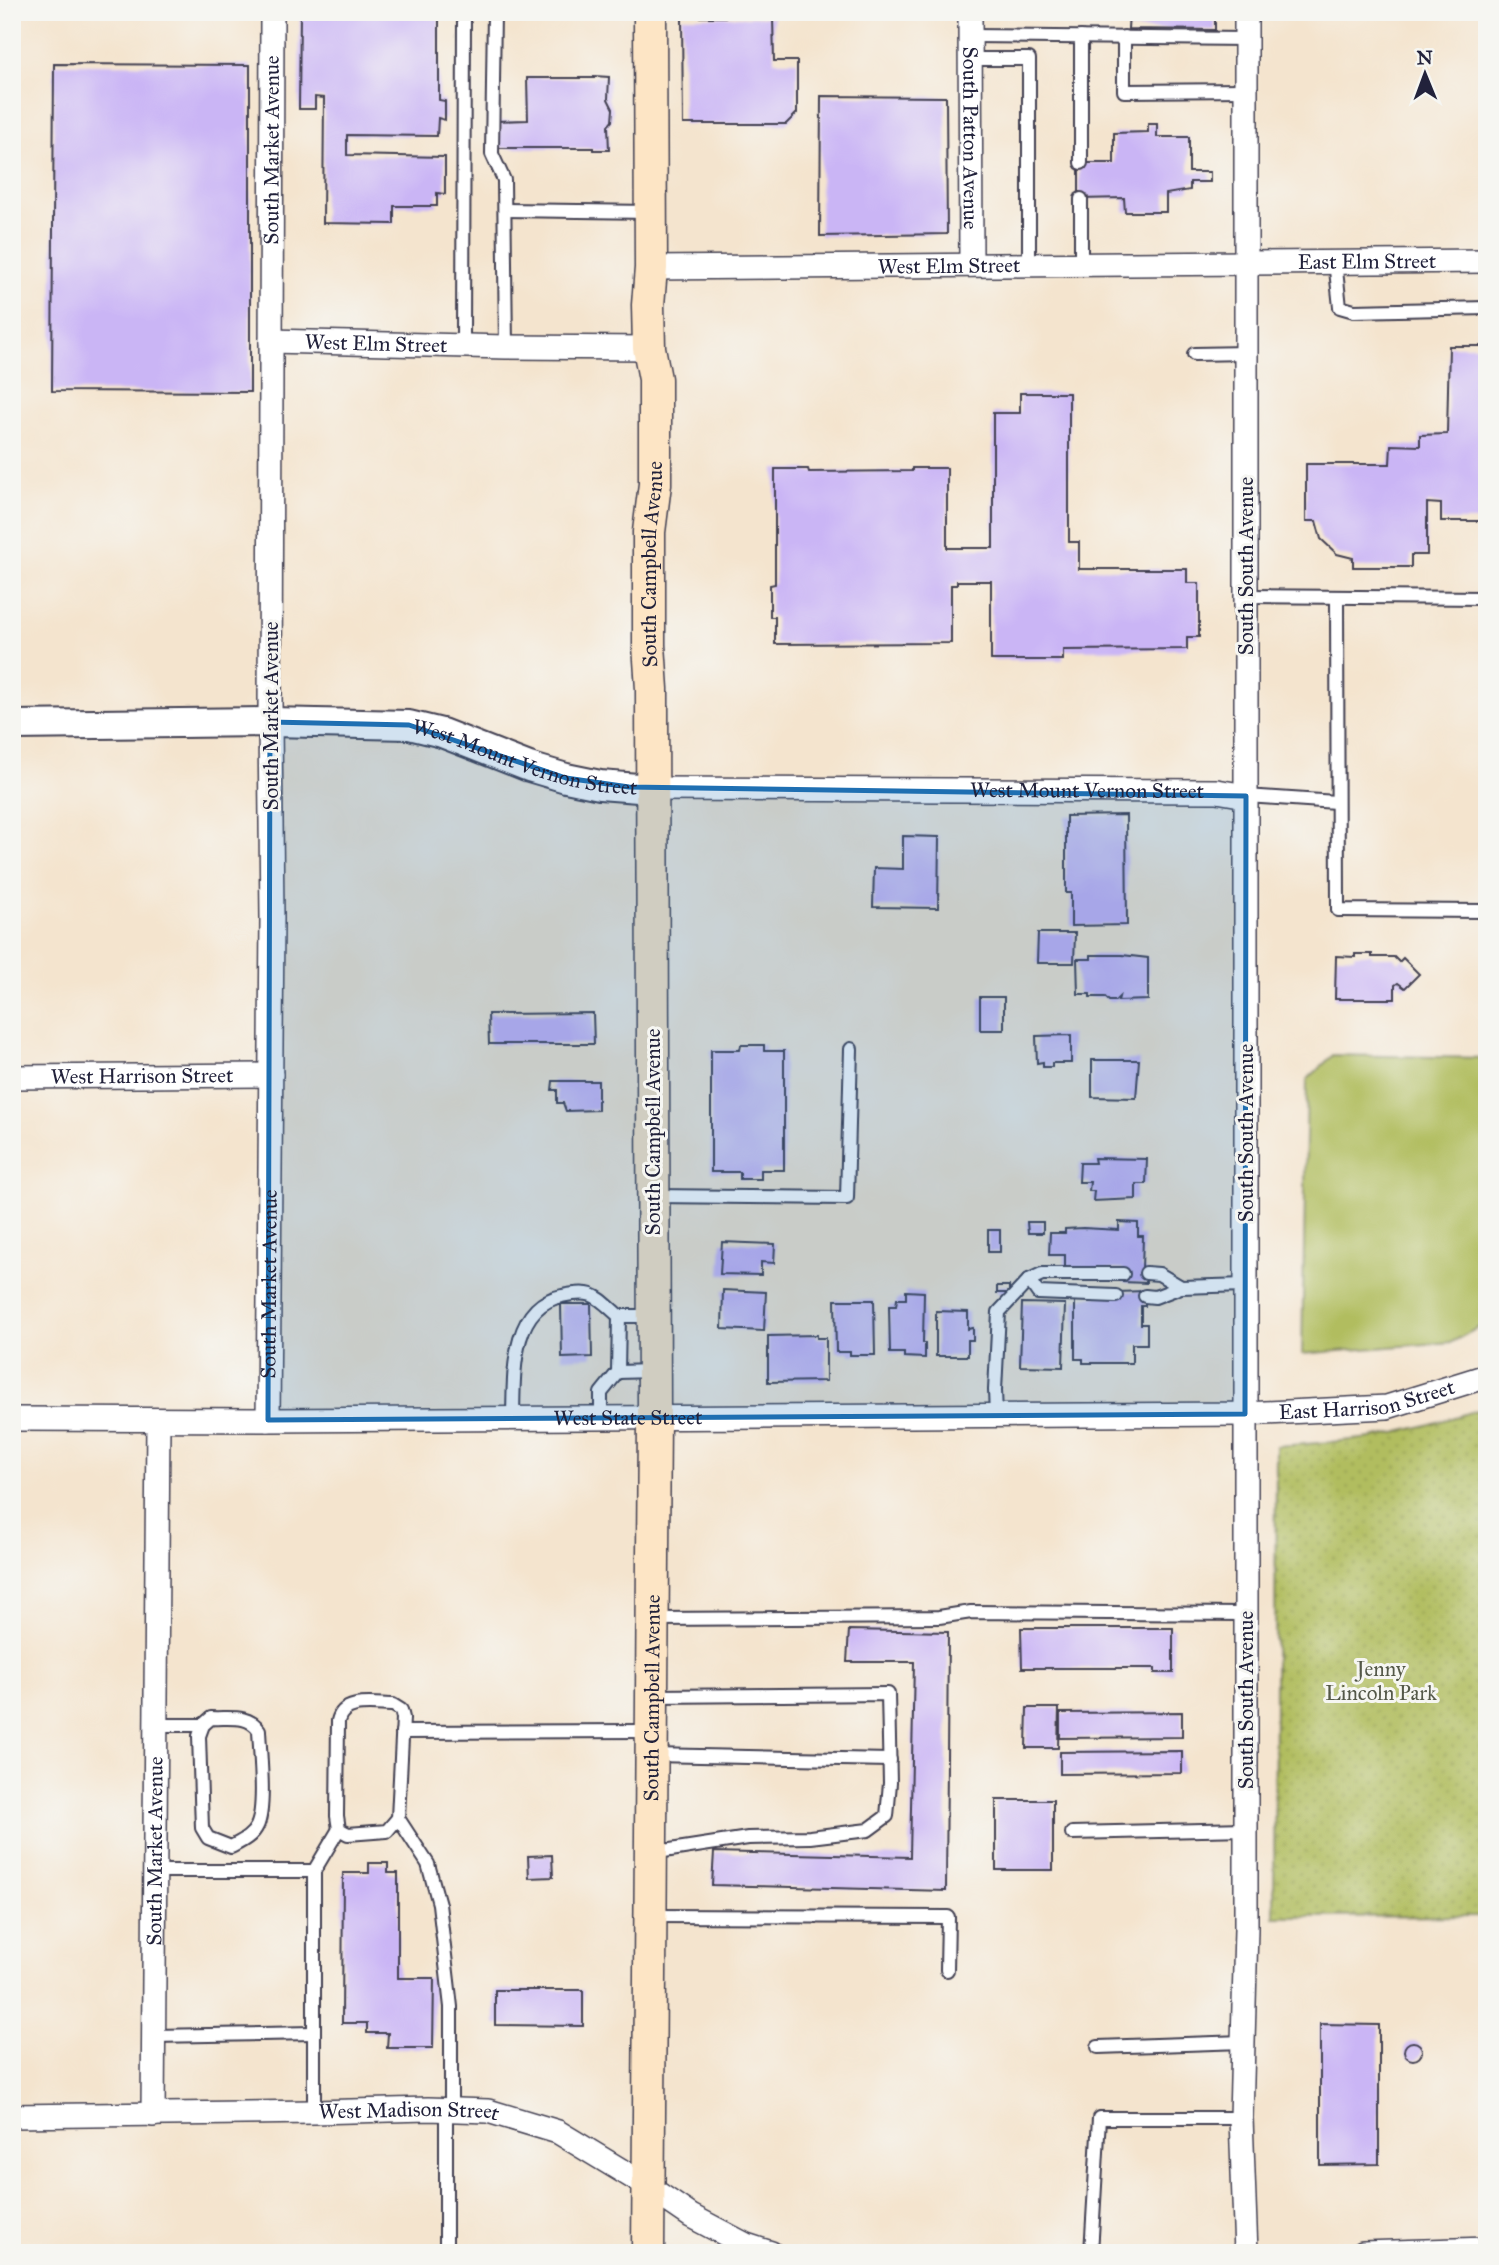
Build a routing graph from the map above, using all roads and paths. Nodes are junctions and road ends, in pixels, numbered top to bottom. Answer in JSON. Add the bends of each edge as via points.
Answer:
{"nodes":[{"id":1,"x":272,"y":12,"type":"edge"},
{"id":2,"x":464,"y":12,"type":"edge"},
{"id":3,"x":494,"y":12,"type":"edge"},
{"id":4,"x":650,"y":12,"type":"edge"},
{"id":5,"x":970,"y":12,"type":"edge"},
{"id":6,"x":1246,"y":12,"type":"edge"},
{"id":7,"x":1081,"y":37,"type":"junction"},
{"id":8,"x":1124,"y":37,"type":"junction"},
{"id":9,"x":1246,"y":39,"type":"junction"},
{"id":10,"x":970,"y":47,"type":"junction"},
{"id":11,"x":1246,"y":90,"type":"junction"},
{"id":12,"x":1081,"y":163,"type":"dead end"},
{"id":13,"x":1081,"y":199,"type":"dead end"},
{"id":14,"x":505,"y":210,"type":"junction"},
{"id":15,"x":651,"y":212,"type":"junction"},
{"id":16,"x":1247,"y":261,"type":"junction"},
{"id":17,"x":1335,"y":261,"type":"junction"},
{"id":18,"x":1487,"y":261,"type":"edge"},
{"id":19,"x":971,"y":265,"type":"junction"},
{"id":20,"x":1029,"y":265,"type":"junction"},
{"id":21,"x":1081,"y":265,"type":"junction"},
{"id":22,"x":651,"y":268,"type":"junction"},
{"id":23,"x":1487,"y":308,"type":"edge"},
{"id":24,"x":271,"y":341,"type":"junction"},
{"id":25,"x":463,"y":346,"type":"junction"},
{"id":26,"x":506,"y":347,"type":"junction"},
{"id":27,"x":649,"y":348,"type":"junction"},
{"id":28,"x":1194,"y":354,"type":"dead end"},
{"id":29,"x":1247,"y":354,"type":"junction"},
{"id":30,"x":1246,"y":596,"type":"junction"},
{"id":31,"x":1337,"y":598,"type":"junction"},
{"id":32,"x":1487,"y":598,"type":"edge"},
{"id":33,"x":270,"y":722,"type":"junction"},
{"id":34,"x":12,"y":725,"type":"edge"},
{"id":35,"x":651,"y":789,"type":"junction"},
{"id":36,"x":1246,"y":796,"type":"junction"},
{"id":37,"x":1336,"y":802,"type":"junction"},
{"id":38,"x":1487,"y":911,"type":"edge"},
{"id":39,"x":851,"y":1049,"type":"dead end"},
{"id":40,"x":271,"y":1075,"type":"junction"},
{"id":41,"x":12,"y":1077,"type":"edge"},
{"id":42,"x":653,"y":1196,"type":"junction"},
{"id":43,"x":1146,"y":1273,"type":"dead end"},
{"id":44,"x":1123,"y":1274,"type":"dead end"},
{"id":45,"x":1029,"y":1280,"type":"junction"},
{"id":46,"x":1245,"y":1285,"type":"junction"},
{"id":47,"x":1181,"y":1287,"type":"junction"},
{"id":48,"x":1116,"y":1296,"type":"dead end"},
{"id":49,"x":1145,"y":1296,"type":"dead end"},
{"id":50,"x":619,"y":1316,"type":"junction"},
{"id":51,"x":654,"y":1316,"type":"junction"},
{"id":52,"x":654,"y":1370,"type":"junction"},
{"id":53,"x":618,"y":1372,"type":"junction"},
{"id":54,"x":1487,"y":1376,"type":"edge"},
{"id":55,"x":1245,"y":1413,"type":"junction"},
{"id":56,"x":996,"y":1415,"type":"junction"},
{"id":57,"x":601,"y":1417,"type":"junction"},
{"id":58,"x":654,"y":1417,"type":"junction"},
{"id":59,"x":513,"y":1418,"type":"junction"},
{"id":60,"x":12,"y":1419,"type":"edge"},
{"id":61,"x":158,"y":1420,"type":"junction"},
{"id":62,"x":268,"y":1420,"type":"junction"},
{"id":63,"x":1245,"y":1614,"type":"junction"},
{"id":64,"x":653,"y":1619,"type":"junction"},
{"id":65,"x":652,"y":1696,"type":"junction"},
{"id":66,"x":156,"y":1725,"type":"junction"},
{"id":67,"x":202,"y":1725,"type":"junction"},
{"id":68,"x":402,"y":1732,"type":"junction"},
{"id":69,"x":651,"y":1743,"type":"junction"},
{"id":70,"x":890,"y":1760,"type":"junction"},
{"id":71,"x":398,"y":1818,"type":"junction"},
{"id":72,"x":340,"y":1829,"type":"junction"},
{"id":73,"x":1246,"y":1829,"type":"junction"},
{"id":74,"x":1072,"y":1833,"type":"dead end"},
{"id":75,"x":231,"y":1847,"type":"junction"},
{"id":76,"x":650,"y":1853,"type":"junction"},
{"id":77,"x":155,"y":1871,"type":"junction"},
{"id":78,"x":231,"y":1871,"type":"junction"},
{"id":79,"x":314,"y":1871,"type":"junction"},
{"id":80,"x":650,"y":1916,"type":"junction"},
{"id":81,"x":947,"y":1970,"type":"dead end"},
{"id":82,"x":314,"y":2033,"type":"junction"},
{"id":83,"x":154,"y":2036,"type":"junction"},
{"id":84,"x":1243,"y":2042,"type":"junction"},
{"id":85,"x":1098,"y":2047,"type":"dead end"},
{"id":86,"x":448,"y":2109,"type":"junction"},
{"id":87,"x":314,"y":2112,"type":"junction"},
{"id":88,"x":153,"y":2115,"type":"junction"},
{"id":89,"x":12,"y":2116,"type":"edge"},
{"id":90,"x":1241,"y":2118,"type":"junction"},
{"id":91,"x":647,"y":2186,"type":"junction"},
{"id":92,"x":1487,"y":2249,"type":"edge"},
{"id":93,"x":446,"y":2253,"type":"edge"},
{"id":94,"x":648,"y":2253,"type":"edge"},
{"id":95,"x":771,"y":2253,"type":"edge"},
{"id":96,"x":1091,"y":2253,"type":"edge"},
{"id":97,"x":1246,"y":2253,"type":"edge"},
{"id":98,"x":1363,"y":2253,"type":"edge"}],
"edges":[{"from":1,"to":24,"type":"street","name":"South Market Avenue"},
{"from":2,"to":25,"type":"lane"},
{"from":3,"to":14,"type":"lane","via":[[492,154],[504,180]]},
{"from":4,"to":15,"type":"main road","name":"South Campbell Avenue"},
{"from":5,"to":10,"type":"street","name":"South Patton Avenue"},
{"from":6,"to":9,"type":"street","name":"South South Avenue"},
{"from":7,"to":8,"type":"lane"},
{"from":7,"to":10,"type":"lane"},
{"from":7,"to":12,"type":"lane"},
{"from":8,"to":9,"type":"lane"},
{"from":8,"to":11,"type":"lane","via":[[1124,91]]},
{"from":9,"to":11,"type":"street","name":"South South Avenue"},
{"from":10,"to":19,"type":"street","name":"South Patton Avenue"},
{"from":10,"to":20,"type":"lane","via":[[1029,59]]},
{"from":11,"to":16,"type":"street","name":"South South Avenue"},
{"from":13,"to":21,"type":"lane"},
{"from":14,"to":15,"type":"lane"},
{"from":14,"to":26,"type":"lane"},
{"from":15,"to":22,"type":"main road","name":"South Campbell Avenue"},
{"from":16,"to":17,"type":"street","name":"East Elm Street"},
{"from":16,"to":21,"type":"street","name":"West Elm Street"},
{"from":16,"to":29,"type":"street","name":"South South Avenue"},
{"from":17,"to":18,"type":"street","name":"East Elm Street"},
{"from":17,"to":23,"type":"lane","via":[[1340,307],[1354,311]]},
{"from":19,"to":20,"type":"street","name":"West Elm Street"},
{"from":19,"to":22,"type":"street","name":"West Elm Street"},
{"from":20,"to":21,"type":"street","name":"West Elm Street"},
{"from":22,"to":27,"type":"main road","name":"South Campbell Avenue"},
{"from":24,"to":25,"type":"street","name":"West Elm Street"},
{"from":24,"to":33,"type":"street","name":"South Market Avenue"},
{"from":25,"to":26,"type":"street","name":"West Elm Street"},
{"from":26,"to":27,"type":"street","name":"West Elm Street"},
{"from":27,"to":35,"type":"main road","name":"South Campbell Avenue","via":[[654,379],[649,532]]},
{"from":28,"to":29,"type":"lane"},
{"from":29,"to":30,"type":"street","name":"South South Avenue"},
{"from":30,"to":31,"type":"lane"},
{"from":30,"to":36,"type":"street","name":"South South Avenue"},
{"from":31,"to":32,"type":"lane"},
{"from":31,"to":37,"type":"lane"},
{"from":33,"to":34,"type":"street","name":"West Mount Vernon Street"},
{"from":33,"to":35,"type":"street","name":"West Mount Vernon Street","via":[[409,725],[566,778]]},
{"from":33,"to":40,"type":"street","name":"South Market Avenue"},
{"from":35,"to":36,"type":"street","name":"West Mount Vernon Street","via":[[1217,791]]},
{"from":35,"to":42,"type":"main road","name":"South Campbell Avenue"},
{"from":36,"to":37,"type":"lane"},
{"from":36,"to":46,"type":"street","name":"South South Avenue"},
{"from":37,"to":38,"type":"lane","via":[[1338,910]]},
{"from":39,"to":42,"type":"lane","via":[[847,1198]]},
{"from":40,"to":41,"type":"street","name":"West Harrison Street"},
{"from":40,"to":62,"type":"street","name":"South Market Avenue"},
{"from":42,"to":51,"type":"main road","name":"South Campbell Avenue"},
{"from":43,"to":47,"type":"lane","via":[[1159,1274]]},
{"from":44,"to":45,"type":"lane","via":[[1042,1274]]},
{"from":45,"to":48,"type":"lane","via":[[1038,1293]]},
{"from":45,"to":56,"type":"lane","via":[[999,1312]]},
{"from":46,"to":47,"type":"lane"},
{"from":46,"to":55,"type":"street","name":"South South Avenue"},
{"from":47,"to":49,"type":"lane"},
{"from":50,"to":51,"type":"lane"},
{"from":50,"to":53,"type":"lane"},
{"from":50,"to":59,"type":"lane","via":[[593,1293],[551,1298],[541,1304],[528,1320],[517,1347]]},
{"from":51,"to":52,"type":"main road","name":"South Campbell Avenue"},
{"from":52,"to":53,"type":"lane"},
{"from":52,"to":58,"type":"main road","name":"South Campbell Avenue"},
{"from":53,"to":57,"type":"lane","via":[[601,1393]]},
{"from":54,"to":55,"type":"street","name":"East Harrison Street","via":[[1387,1407]]},
{"from":55,"to":56,"type":"street","name":"West State Street"},
{"from":55,"to":63,"type":"street","name":"South South Avenue"},
{"from":56,"to":58,"type":"street","name":"West State Street"},
{"from":57,"to":58,"type":"street","name":"West State Street"},
{"from":57,"to":59,"type":"street","name":"West State Street"},
{"from":58,"to":64,"type":"main road","name":"South Campbell Avenue"},
{"from":59,"to":62,"type":"street","name":"West State Street"},
{"from":60,"to":61,"type":"street","name":"West State Street"},
{"from":61,"to":62,"type":"street","name":"West State Street"},
{"from":61,"to":66,"type":"street","name":"South Market Avenue"},
{"from":63,"to":64,"type":"lane","via":[[971,1612],[939,1617]]},
{"from":63,"to":73,"type":"street","name":"South South Avenue"},
{"from":64,"to":65,"type":"main road","name":"South Campbell Avenue"},
{"from":65,"to":69,"type":"main road","name":"South Campbell Avenue"},
{"from":65,"to":70,"type":"lane","via":[[888,1694]]},
{"from":66,"to":67,"type":"lane"},
{"from":66,"to":77,"type":"street","name":"South Market Avenue"},
{"from":67,"to":75,"type":"lane","via":[[202,1828],[208,1838]]},
{"from":67,"to":75,"type":"lane","via":[[211,1718],[245,1719],[259,1730],[261,1813],[256,1829]]},
{"from":68,"to":69,"type":"lane"},
{"from":68,"to":71,"type":"lane"},
{"from":68,"to":72,"type":"lane","via":[[401,1710],[393,1705],[348,1706],[340,1712]]},
{"from":69,"to":70,"type":"lane"},
{"from":69,"to":76,"type":"main road","name":"South Campbell Avenue"},
{"from":70,"to":76,"type":"lane","via":[[887,1816],[868,1830],[748,1838]]},
{"from":71,"to":72,"type":"lane","via":[[387,1831],[348,1834]]},
{"from":71,"to":86,"type":"lane","via":[[428,1864],[439,1904],[451,2007]]},
{"from":72,"to":79,"type":"lane"},
{"from":73,"to":74,"type":"lane"},
{"from":73,"to":84,"type":"street","name":"South South Avenue"},
{"from":75,"to":78,"type":"lane"},
{"from":76,"to":80,"type":"main road","name":"South Campbell Avenue"},
{"from":77,"to":78,"type":"lane"},
{"from":77,"to":83,"type":"street","name":"South Market Avenue"},
{"from":78,"to":79,"type":"lane"},
{"from":79,"to":82,"type":"lane"},
{"from":80,"to":81,"type":"lane","via":[[948,1917]]},
{"from":80,"to":91,"type":"main road","name":"South Campbell Avenue"},
{"from":82,"to":83,"type":"lane"},
{"from":82,"to":87,"type":"lane"},
{"from":83,"to":88,"type":"street","name":"South Market Avenue"},
{"from":84,"to":85,"type":"lane"},
{"from":84,"to":90,"type":"street","name":"South South Avenue"},
{"from":86,"to":87,"type":"street","name":"West Madison Street"},
{"from":86,"to":91,"type":"street","name":"West Madison Street","via":[[488,2110],[558,2132]]},
{"from":86,"to":93,"type":"lane"},
{"from":87,"to":88,"type":"street","name":"West Madison Street"},
{"from":88,"to":89,"type":"street","name":"West Madison Street"},
{"from":90,"to":96,"type":"lane","via":[[1099,2118]]},
{"from":90,"to":97,"type":"street","name":"South South Avenue"},
{"from":91,"to":94,"type":"main road","name":"South Campbell Avenue"},
{"from":91,"to":95,"type":"street","name":"West Madison Street","via":[[691,2216]]},
{"from":92,"to":98,"type":"street"}]}
